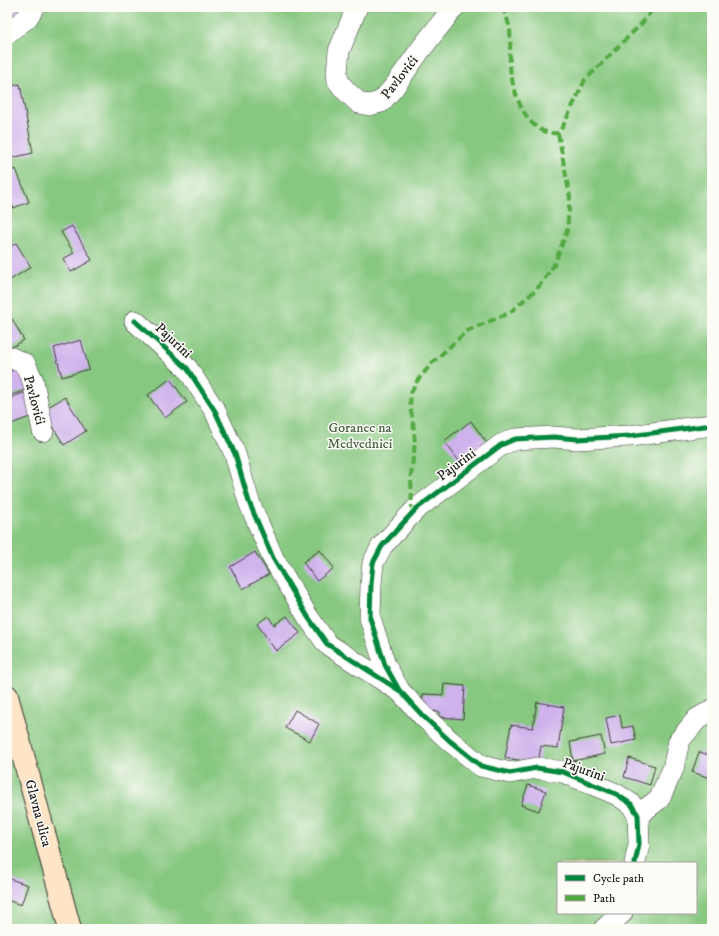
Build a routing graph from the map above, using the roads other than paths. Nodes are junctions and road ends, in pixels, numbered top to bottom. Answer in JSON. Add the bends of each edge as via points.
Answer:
{"nodes":[{"id":1,"x":34,"y":7,"type":"edge"},
{"id":2,"x":357,"y":7,"type":"edge"},
{"id":3,"x":454,"y":7,"type":"edge"},
{"id":4,"x":7,"y":33,"type":"edge"},
{"id":5,"x":135,"y":321,"type":"dead end"},
{"id":6,"x":7,"y":356,"type":"edge"},
{"id":7,"x":712,"y":425,"type":"edge"},
{"id":8,"x":43,"y":431,"type":"dead end"},
{"id":9,"x":399,"y":690,"type":"junction"},
{"id":10,"x":7,"y":696,"type":"edge"},
{"id":11,"x":712,"y":710,"type":"edge"},
{"id":12,"x":638,"y":815,"type":"junction"},
{"id":13,"x":636,"y":862,"type":"edge"},
{"id":14,"x":621,"y":914,"type":"edge"},
{"id":15,"x":70,"y":929,"type":"edge"},
{"id":16,"x":604,"y":929,"type":"edge"}],
"edges":[{"from":1,"to":4,"type":"street","via":[[27,18]]},
{"from":2,"to":3,"type":"street","name":"Pavlovići","via":[[339,51],[338,80],[359,102],[370,104],[381,102],[394,87]]},
{"from":5,"to":9,"type":"street","name":"Pajurini","via":[[187,368],[215,411],[235,454],[249,502],[273,558],[326,644]]},
{"from":6,"to":8,"type":"street","name":"Pavlovići","via":[[24,364],[33,381]]},
{"from":7,"to":9,"type":"street","name":"Pajurini","via":[[630,436],[515,439],[501,445],[416,509],[382,546],[373,563],[371,584],[370,618],[385,665]]},
{"from":9,"to":12,"type":"street","name":"Pajurini","via":[[450,741],[481,766],[510,773],[537,768],[563,772],[616,794],[631,804]]},
{"from":10,"to":15,"type":"main road","name":"Glavna ulica"},
{"from":11,"to":12,"type":"street","via":[[697,720],[679,741],[673,768],[659,799]]},
{"from":12,"to":13,"type":"street","via":[[639,844]]},
{"from":14,"to":16,"type":"street"}]}
